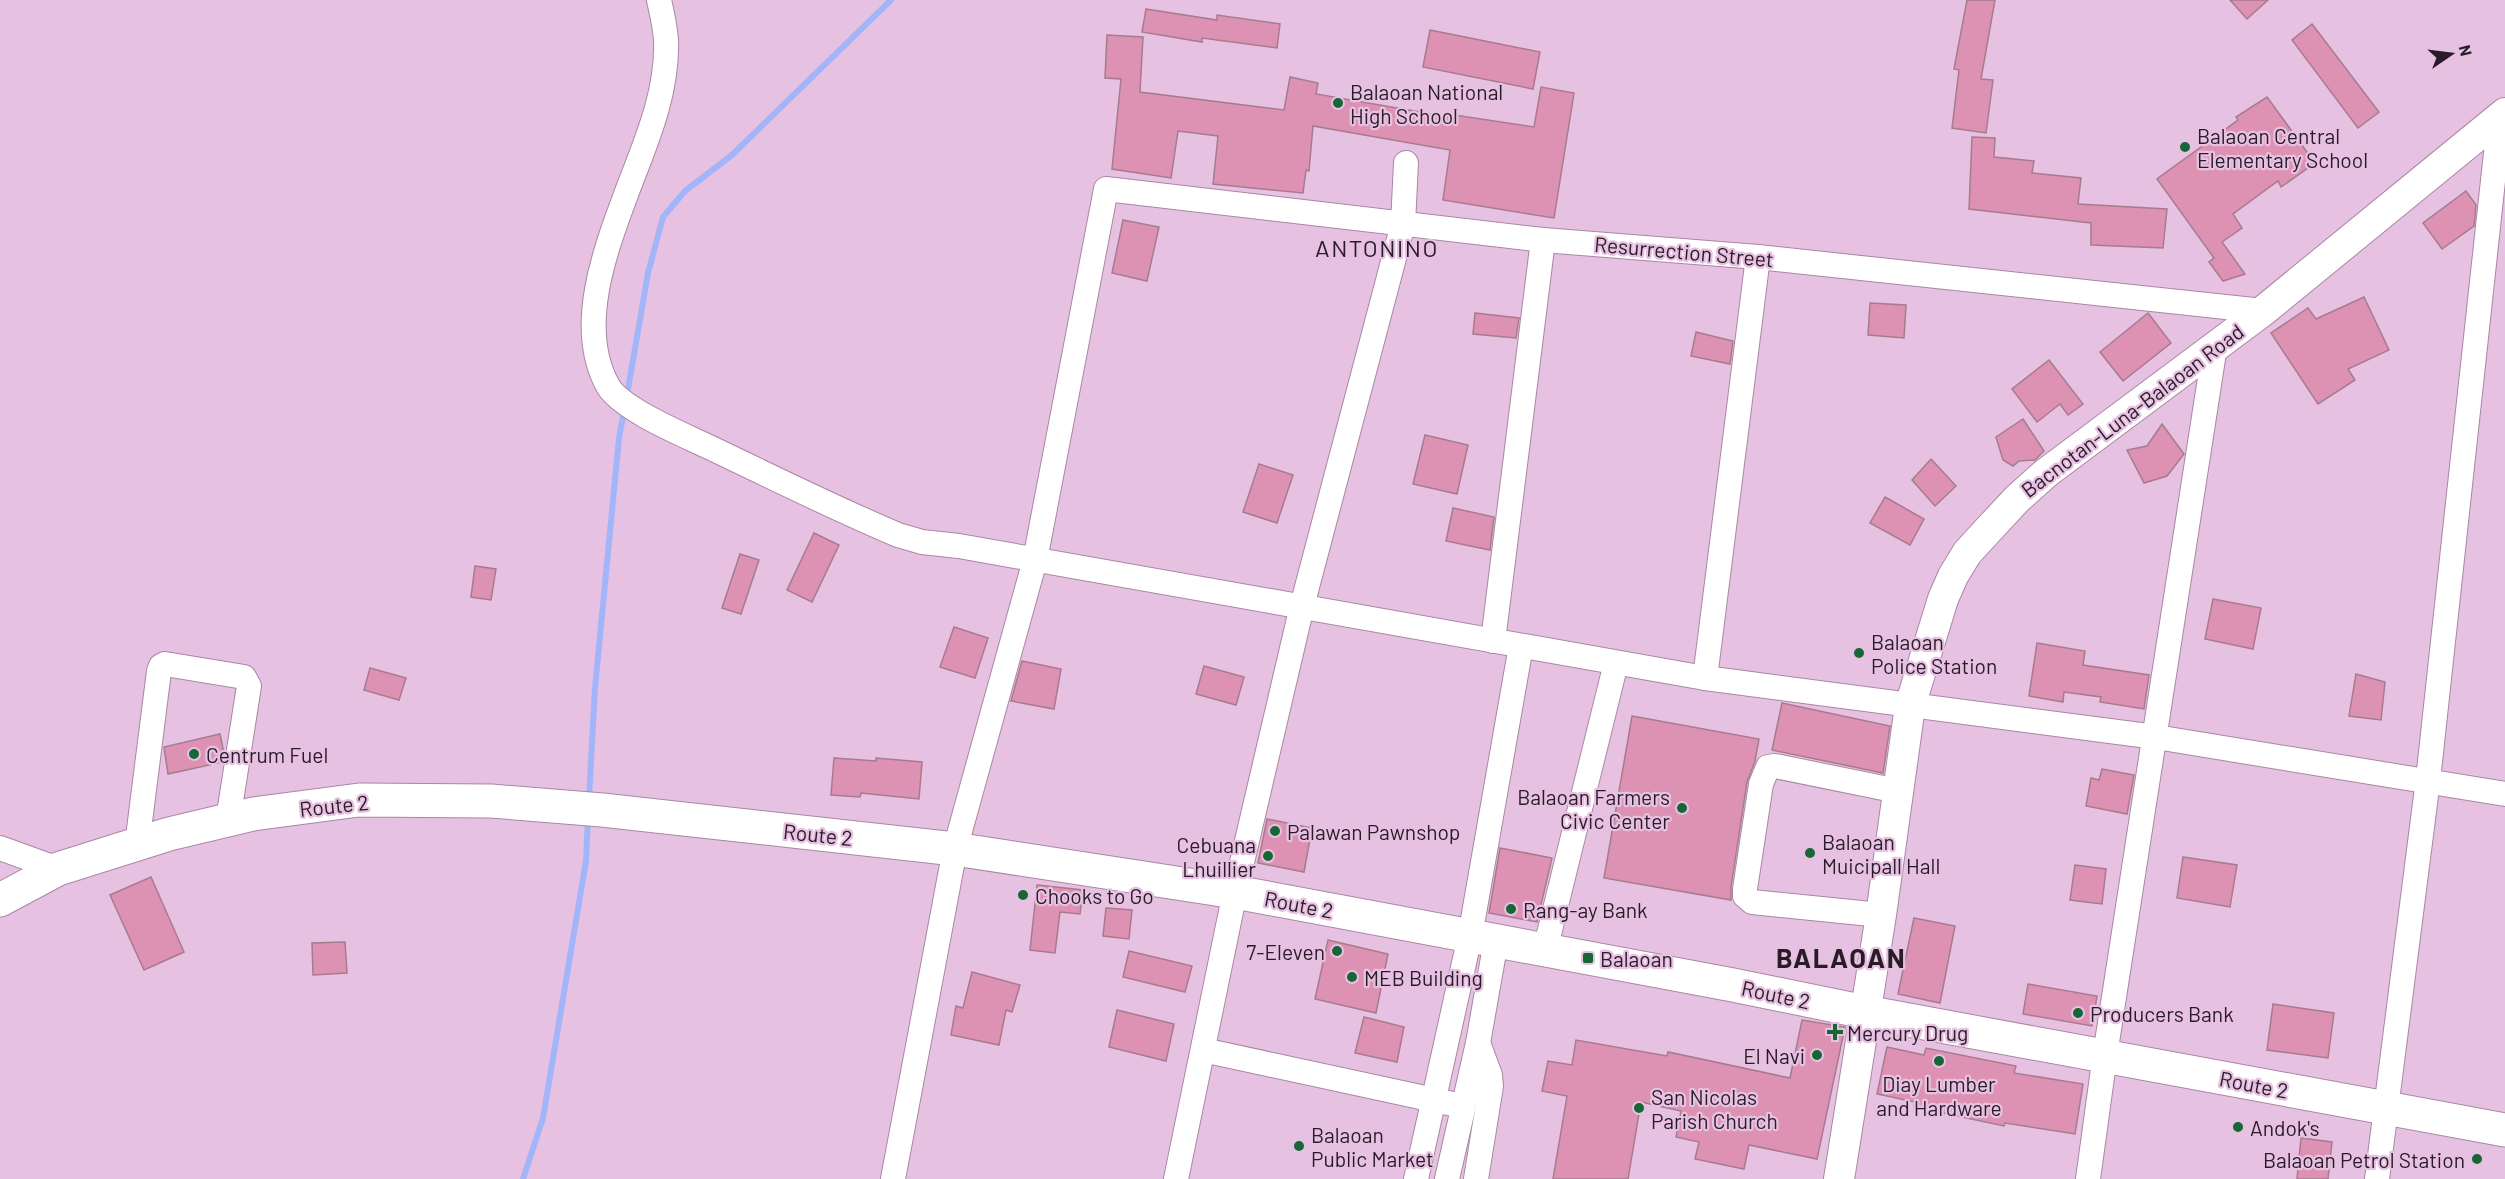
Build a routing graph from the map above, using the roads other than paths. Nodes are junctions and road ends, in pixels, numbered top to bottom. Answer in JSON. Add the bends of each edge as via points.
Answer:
{"nodes":[{"id":1,"x":659,"y":0,"type":"edge"},
{"id":2,"x":2503,"y":115,"type":"edge"},
{"id":3,"x":1406,"y":163,"type":"dead end"},
{"id":4,"x":1404,"y":224,"type":"junction"},
{"id":5,"x":1543,"y":240,"type":"junction"},
{"id":6,"x":1758,"y":256,"type":"junction"},
{"id":7,"x":2263,"y":311,"type":"junction"},
{"id":8,"x":2215,"y":346,"type":"junction"},
{"id":9,"x":1035,"y":560,"type":"junction"},
{"id":10,"x":1302,"y":606,"type":"junction"},
{"id":11,"x":1493,"y":641,"type":"junction"},
{"id":12,"x":1521,"y":646,"type":"junction"},
{"id":13,"x":1616,"y":663,"type":"junction"},
{"id":14,"x":1705,"y":678,"type":"junction"},
{"id":15,"x":1910,"y":706,"type":"junction"},
{"id":16,"x":2156,"y":737,"type":"junction"},
{"id":17,"x":2428,"y":780,"type":"junction"},
{"id":18,"x":1898,"y":790,"type":"junction"},
{"id":19,"x":2505,"y":794,"type":"edge"},
{"id":20,"x":228,"y":820,"type":"junction"},
{"id":21,"x":136,"y":844,"type":"junction"},
{"id":22,"x":0,"y":848,"type":"edge"},
{"id":23,"x":955,"y":849,"type":"junction"},
{"id":24,"x":58,"y":869,"type":"junction"},
{"id":25,"x":1235,"y":892,"type":"junction"},
{"id":26,"x":0,"y":900,"type":"edge"},
{"id":27,"x":1881,"y":915,"type":"junction"},
{"id":28,"x":1483,"y":939,"type":"junction"},
{"id":29,"x":1545,"y":950,"type":"junction"},
{"id":30,"x":1865,"y":1012,"type":"junction"},
{"id":31,"x":1478,"y":1043,"type":"junction"},
{"id":32,"x":1203,"y":1050,"type":"junction"},
{"id":33,"x":2105,"y":1055,"type":"junction"},
{"id":34,"x":1433,"y":1101,"type":"junction"},
{"id":35,"x":1462,"y":1106,"type":"junction"},
{"id":36,"x":2385,"y":1109,"type":"junction"},
{"id":37,"x":2505,"y":1130,"type":"edge"},
{"id":38,"x":893,"y":1179,"type":"edge"},
{"id":39,"x":1176,"y":1179,"type":"edge"},
{"id":40,"x":1416,"y":1179,"type":"edge"},
{"id":41,"x":1447,"y":1179,"type":"edge"},
{"id":42,"x":1476,"y":1179,"type":"edge"},
{"id":43,"x":1839,"y":1179,"type":"edge"},
{"id":44,"x":2088,"y":1179,"type":"edge"},
{"id":45,"x":2377,"y":1179,"type":"edge"}],
"edges":[{"from":1,"to":9,"type":"street","via":[[666,40],[659,99],[608,244],[592,322],[595,349],[609,388],[671,430],[898,536]]},
{"from":2,"to":7,"type":"main road","name":"Bacnotan-Luna-Balaoan Road"},
{"from":2,"to":17,"type":"street"},
{"from":3,"to":4,"type":"street"},
{"from":4,"to":5,"type":"street","name":"Resurrection Street"},
{"from":4,"to":9,"type":"street","name":"Resurrection Street","via":[[1106,189]]},
{"from":4,"to":10,"type":"street"},
{"from":5,"to":6,"type":"street","name":"Resurrection Street"},
{"from":5,"to":11,"type":"street"},
{"from":6,"to":7,"type":"street","name":"Resurrection Street"},
{"from":6,"to":14,"type":"street"},
{"from":7,"to":8,"type":"main road","name":"Bacnotan-Luna-Balaoan Road"},
{"from":8,"to":15,"type":"main road","name":"Bacnotan-Luna-Balaoan Road","via":[[2046,473],[2016,499],[1967,553],[1943,599]]},
{"from":8,"to":16,"type":"street"},
{"from":9,"to":10,"type":"street"},
{"from":9,"to":23,"type":"street"},
{"from":10,"to":11,"type":"street"},
{"from":10,"to":25,"type":"street"},
{"from":11,"to":12,"type":"street"},
{"from":12,"to":13,"type":"street"},
{"from":12,"to":28,"type":"street"},
{"from":13,"to":14,"type":"street"},
{"from":13,"to":29,"type":"street"},
{"from":14,"to":15,"type":"street"},
{"from":15,"to":16,"type":"street"},
{"from":15,"to":18,"type":"main road","name":"Bacnotan-Luna-Balaoan Road"},
{"from":16,"to":17,"type":"street"},
{"from":16,"to":33,"type":"street"},
{"from":17,"to":19,"type":"street"},
{"from":17,"to":36,"type":"street"},
{"from":18,"to":27,"type":"main road","name":"Bacnotan-Luna-Balaoan Road"},
{"from":18,"to":27,"type":"street","via":[[1768,767],[1761,784],[1745,890],[1745,896],[1752,902]]},
{"from":20,"to":21,"type":"highway","name":"Route 2"},
{"from":20,"to":21,"type":"street","via":[[247,681],[244,677],[165,664],[159,671]]},
{"from":20,"to":23,"type":"highway","name":"Route 2","via":[[359,800],[491,801]]},
{"from":21,"to":24,"type":"highway","name":"Route 2"},
{"from":22,"to":24,"type":"street"},
{"from":23,"to":25,"type":"highway","name":"Route 2"},
{"from":23,"to":38,"type":"street"},
{"from":24,"to":26,"type":"highway","name":"Route 2"},
{"from":25,"to":28,"type":"highway","name":"Route 2"},
{"from":25,"to":32,"type":"street"},
{"from":27,"to":30,"type":"main road","name":"Bacnotan-Luna-Balaoan Road"},
{"from":28,"to":29,"type":"highway","name":"Route 2"},
{"from":28,"to":31,"type":"street"},
{"from":28,"to":34,"type":"street"},
{"from":29,"to":30,"type":"highway","name":"Route 2"},
{"from":30,"to":33,"type":"highway","name":"Route 2"},
{"from":30,"to":43,"type":"main road","name":"Bacnotan-Luna-Balaoan Road"},
{"from":31,"to":35,"type":"street"},
{"from":31,"to":42,"type":"street","via":[[1491,1086]]},
{"from":32,"to":34,"type":"street"},
{"from":32,"to":39,"type":"street"},
{"from":33,"to":36,"type":"highway","name":"Route 2"},
{"from":33,"to":44,"type":"street"},
{"from":34,"to":35,"type":"street"},
{"from":34,"to":40,"type":"street"},
{"from":35,"to":41,"type":"street"},
{"from":36,"to":37,"type":"highway","name":"Route 2"},
{"from":36,"to":45,"type":"street"}]}
